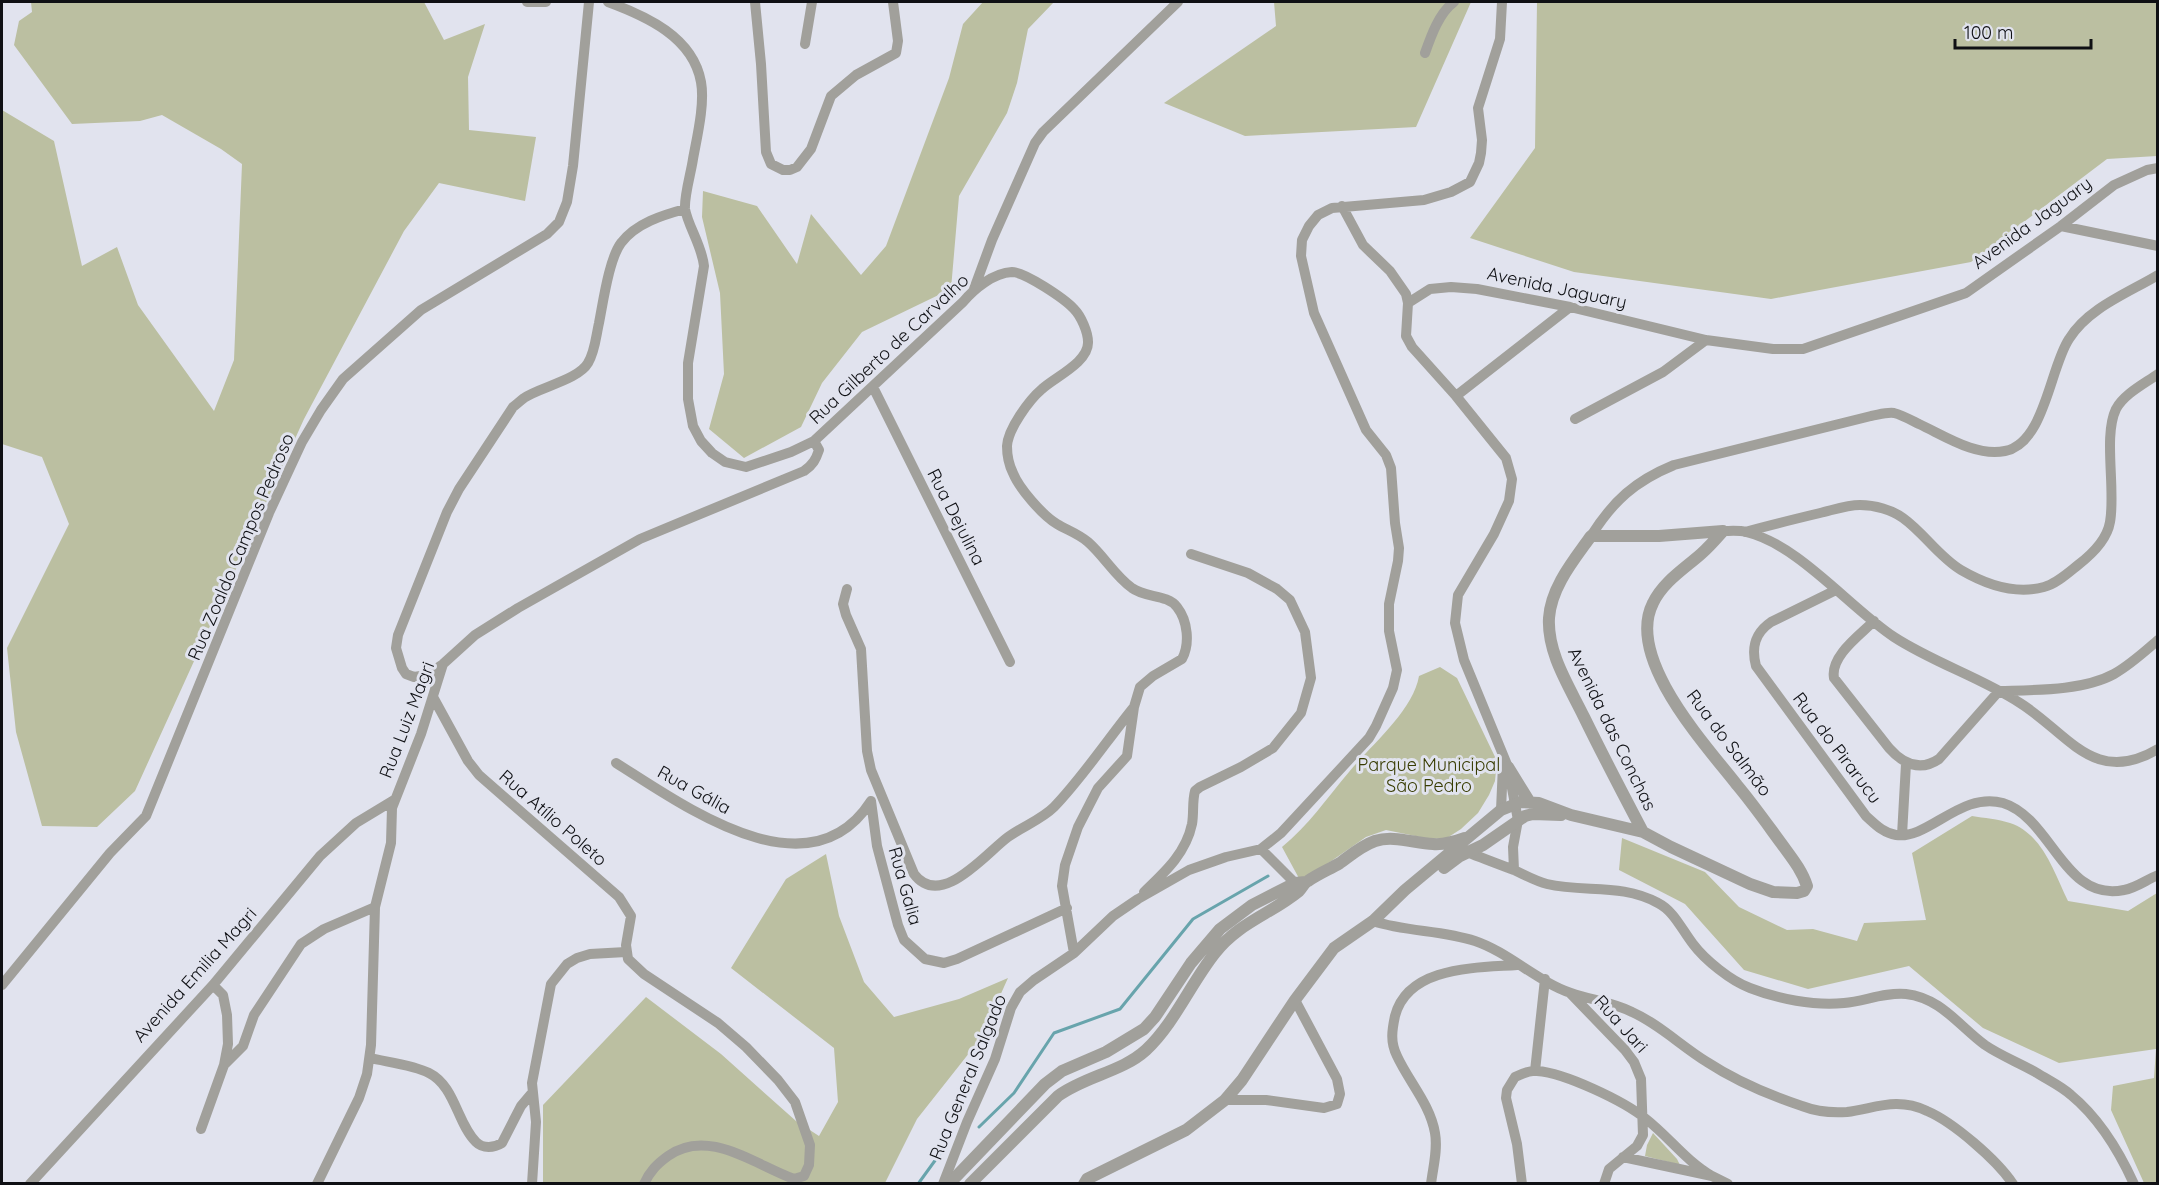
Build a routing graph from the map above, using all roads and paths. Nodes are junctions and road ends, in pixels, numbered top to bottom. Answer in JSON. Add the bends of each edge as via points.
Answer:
{"nodes":[{"id":1,"x":527,"y":2,"type":"edge"},
{"id":2,"x":546,"y":2,"type":"edge"},
{"id":3,"x":589,"y":2,"type":"edge"},
{"id":4,"x":608,"y":2,"type":"edge"},
{"id":5,"x":755,"y":2,"type":"edge"},
{"id":6,"x":812,"y":2,"type":"edge"},
{"id":7,"x":893,"y":2,"type":"edge"},
{"id":8,"x":1178,"y":2,"type":"edge"},
{"id":9,"x":1454,"y":2,"type":"edge"},
{"id":10,"x":1502,"y":2,"type":"edge"},
{"id":11,"x":805,"y":44,"type":"dead end"},
{"id":12,"x":1425,"y":53,"type":"dead end"},
{"id":13,"x":2157,"y":168,"type":"edge"},
{"id":14,"x":1342,"y":206,"type":"junction"},
{"id":15,"x":685,"y":209,"type":"junction"},
{"id":16,"x":2061,"y":226,"type":"junction"},
{"id":17,"x":2157,"y":246,"type":"edge"},
{"id":18,"x":2157,"y":275,"type":"edge"},
{"id":19,"x":974,"y":289,"type":"junction"},
{"id":20,"x":1408,"y":303,"type":"junction"},
{"id":21,"x":1570,"y":307,"type":"junction"},
{"id":22,"x":1706,"y":340,"type":"junction"},
{"id":23,"x":2157,"y":374,"type":"edge"},
{"id":24,"x":873,"y":387,"type":"junction"},
{"id":25,"x":1456,"y":396,"type":"junction"},
{"id":26,"x":1575,"y":419,"type":"dead end"},
{"id":27,"x":814,"y":441,"type":"junction"},
{"id":28,"x":1723,"y":531,"type":"junction"},
{"id":29,"x":1745,"y":532,"type":"junction"},
{"id":30,"x":1591,"y":536,"type":"junction"},
{"id":31,"x":1191,"y":554,"type":"dead end"},
{"id":32,"x":847,"y":589,"type":"dead end"},
{"id":33,"x":1836,"y":590,"type":"junction"},
{"id":34,"x":1874,"y":621,"type":"junction"},
{"id":35,"x":2157,"y":640,"type":"edge"},
{"id":36,"x":1010,"y":662,"type":"dead end"},
{"id":37,"x":443,"y":664,"type":"junction"},
{"id":38,"x":1999,"y":691,"type":"junction"},
{"id":39,"x":434,"y":698,"type":"junction"},
{"id":40,"x":1134,"y":707,"type":"junction"},
{"id":41,"x":2157,"y":749,"type":"edge"},
{"id":42,"x":1501,"y":750,"type":"junction"},
{"id":43,"x":615,"y":763,"type":"dead end"},
{"id":44,"x":1906,"y":764,"type":"junction"},
{"id":45,"x":1508,"y":767,"type":"junction"},
{"id":46,"x":879,"y":788,"type":"junction"},
{"id":47,"x":394,"y":800,"type":"junction"},
{"id":48,"x":871,"y":801,"type":"junction"},
{"id":49,"x":1529,"y":801,"type":"junction"},
{"id":50,"x":1515,"y":804,"type":"junction"},
{"id":51,"x":1501,"y":810,"type":"junction"},
{"id":52,"x":1571,"y":815,"type":"junction"},
{"id":53,"x":1518,"y":820,"type":"junction"},
{"id":54,"x":1643,"y":832,"type":"junction"},
{"id":55,"x":1475,"y":833,"type":"junction"},
{"id":56,"x":1902,"y":836,"type":"junction"},
{"id":57,"x":1407,"y":841,"type":"junction"},
{"id":58,"x":1483,"y":845,"type":"junction"},
{"id":59,"x":1261,"y":849,"type":"junction"},
{"id":60,"x":1425,"y":849,"type":"junction"},
{"id":61,"x":1459,"y":854,"type":"junction"},
{"id":62,"x":1514,"y":870,"type":"junction"},
{"id":63,"x":1426,"y":873,"type":"junction"},
{"id":64,"x":2157,"y":875,"type":"edge"},
{"id":65,"x":1300,"y":885,"type":"junction"},
{"id":66,"x":1405,"y":890,"type":"junction"},
{"id":67,"x":1138,"y":899,"type":"junction"},
{"id":68,"x":375,"y":907,"type":"junction"},
{"id":69,"x":1067,"y":908,"type":"junction"},
{"id":70,"x":1373,"y":921,"type":"junction"},
{"id":71,"x":626,"y":952,"type":"junction"},
{"id":72,"x":1074,"y":953,"type":"junction"},
{"id":73,"x":1518,"y":965,"type":"junction"},
{"id":74,"x":1545,"y":980,"type":"junction"},
{"id":75,"x":2,"y":985,"type":"edge"},
{"id":76,"x":213,"y":985,"type":"junction"},
{"id":77,"x":1570,"y":993,"type":"junction"},
{"id":78,"x":1295,"y":999,"type":"junction"},
{"id":79,"x":1158,"y":1012,"type":"junction"},
{"id":80,"x":1168,"y":1023,"type":"junction"},
{"id":81,"x":370,"y":1058,"type":"junction"},
{"id":82,"x":224,"y":1065,"type":"junction"},
{"id":83,"x":1535,"y":1071,"type":"junction"},
{"id":84,"x":532,"y":1093,"type":"junction"},
{"id":85,"x":1225,"y":1100,"type":"junction"},
{"id":86,"x":1643,"y":1116,"type":"junction"},
{"id":87,"x":201,"y":1130,"type":"dead end"},
{"id":88,"x":1623,"y":1156,"type":"junction"},
{"id":89,"x":1712,"y":1176,"type":"junction"},
{"id":90,"x":975,"y":1181,"type":"edge"},
{"id":91,"x":30,"y":1184,"type":"edge"},
{"id":92,"x":316,"y":1184,"type":"edge"},
{"id":93,"x":532,"y":1184,"type":"edge"},
{"id":94,"x":644,"y":1184,"type":"edge"},
{"id":95,"x":943,"y":1184,"type":"edge"},
{"id":96,"x":949,"y":1184,"type":"edge"},
{"id":97,"x":1084,"y":1184,"type":"edge"},
{"id":98,"x":1431,"y":1184,"type":"edge"},
{"id":99,"x":1522,"y":1184,"type":"edge"},
{"id":100,"x":1604,"y":1184,"type":"edge"},
{"id":101,"x":1728,"y":1184,"type":"edge"},
{"id":102,"x":2013,"y":1184,"type":"edge"},
{"id":103,"x":2134,"y":1184,"type":"edge"}],
"edges":[{"from":1,"to":2,"type":"street"},
{"from":3,"to":75,"type":"street","name":"Rua Zoaldo Campos Pedroso","via":[[573,166],[559,222],[547,234],[420,310],[343,379],[302,442],[269,513],[146,816],[110,853]]},
{"from":4,"to":15,"type":"street","name":"Rua Gilberto de Carvalho","via":[[626,8],[679,40],[697,66],[701,98]]},
{"from":5,"to":7,"type":"street","via":[[766,152],[771,164],[790,171],[808,155],[831,96],[856,75],[896,53]]},
{"from":6,"to":11,"type":"street"},
{"from":8,"to":19,"type":"street","via":[[1035,143]]},
{"from":9,"to":12,"type":"street","via":[[1431,35]]},
{"from":10,"to":14,"type":"street","name":"Rua General Salgado","via":[[1500,39],[1478,108],[1481,153],[1470,182],[1424,200]]},
{"from":13,"to":16,"type":"street","name":"Avenida Jaguary","via":[[2114,185]]},
{"from":14,"to":20,"type":"street","via":[[1363,245],[1398,280]]},
{"from":14,"to":59,"type":"street","name":"Rua General Salgado","via":[[1325,211],[1309,226],[1302,240],[1301,256],[1314,313],[1366,430],[1391,468],[1399,548],[1389,604],[1389,631],[1397,670],[1393,688],[1369,738],[1281,833]]},
{"from":15,"to":27,"type":"street","name":"Rua Gilberto de Carvalho","via":[[705,266],[687,381],[693,426],[701,441],[725,462],[746,467]]},
{"from":15,"to":37,"type":"street","via":[[654,218],[621,242],[588,363],[513,407],[455,497],[438,531],[396,648],[406,674],[427,675]]},
{"from":16,"to":17,"type":"street"},
{"from":16,"to":22,"type":"street","name":"Avenida Jaguary","via":[[1966,293],[1803,349]]},
{"from":18,"to":30,"type":"street","via":[[2091,314],[2075,331],[2061,355],[2036,421],[2026,438],[2011,449],[1976,450],[1894,413],[1871,416],[1662,470],[1631,489],[1608,510]]},
{"from":19,"to":24,"type":"street","name":"Rua Gilberto de Carvalho"},
{"from":19,"to":40,"type":"street","name":"Rua Gilberto de Carvalho","via":[[1002,274],[1017,273],[1067,303],[1085,331],[1088,342],[1082,358],[1040,390],[1011,431],[1008,455],[1016,480],[1047,517],[1089,543],[1133,589],[1173,603],[1182,614],[1186,637],[1182,659],[1144,683]]},
{"from":20,"to":21,"type":"street","name":"Avenida Jaguary","via":[[1430,289],[1451,287]]},
{"from":20,"to":25,"type":"street","via":[[1406,336]]},
{"from":21,"to":22,"type":"street","name":"Avenida Jaguary"},
{"from":21,"to":25,"type":"street"},
{"from":22,"to":26,"type":"street","via":[[1663,372]]},
{"from":23,"to":29,"type":"street","via":[[2122,401],[2113,420],[2109,529],[2085,559],[2053,584],[2023,590],[2002,588],[1974,577],[1958,568],[1903,518],[1876,507],[1842,508]]},
{"from":24,"to":27,"type":"street","name":"Rua Gilberto de Carvalho"},
{"from":24,"to":36,"type":"street","name":"Rua Dejulina"},
{"from":25,"to":42,"type":"street","via":[[1506,458],[1512,479],[1506,510],[1463,584],[1455,609],[1464,660]]},
{"from":27,"to":37,"type":"street","name":"Rua Luiz Magri","via":[[819,450],[817,456],[804,471],[640,539],[509,613],[475,635]]},
{"from":28,"to":29,"type":"street"},
{"from":28,"to":30,"type":"street"},
{"from":28,"to":54,"type":"street","name":"Rua do Salmão","via":[[1657,596],[1649,613],[1649,646],[1682,715],[1800,870],[1806,889],[1784,893],[1750,884]]},
{"from":29,"to":33,"type":"street","via":[[1793,554]]},
{"from":30,"to":54,"type":"street","name":"Avenida das Conchas","via":[[1568,568],[1551,603],[1551,639],[1562,672]]},
{"from":31,"to":67,"type":"street","via":[[1248,573],[1290,600],[1305,632],[1311,678],[1301,713],[1273,748],[1195,791],[1192,826],[1179,855]]},
{"from":32,"to":46,"type":"street","via":[[843,604],[861,649],[867,751]]},
{"from":33,"to":34,"type":"street"},
{"from":33,"to":56,"type":"street","name":"Rua do Pirarucu","via":[[1763,628],[1754,646],[1756,666],[1866,816],[1880,829]]},
{"from":34,"to":38,"type":"street","via":[[1924,655]]},
{"from":34,"to":44,"type":"street","via":[[1840,655],[1834,678]]},
{"from":35,"to":38,"type":"street","via":[[2133,662],[2090,683]]},
{"from":37,"to":39,"type":"street","name":"Rua Luiz Magri"},
{"from":38,"to":41,"type":"street","via":[[2030,709],[2080,751],[2100,761],[2124,762]]},
{"from":38,"to":44,"type":"street","via":[[1939,759],[1931,764]]},
{"from":39,"to":47,"type":"street","name":"Rua Luiz Magri"},
{"from":39,"to":71,"type":"street","name":"Rua Atílio Poleto","via":[[479,775],[628,909],[631,916]]},
{"from":40,"to":46,"type":"street","via":[[1049,812],[1009,836],[965,874],[945,885],[932,886],[914,874]]},
{"from":40,"to":69,"type":"street","name":"Rua Gilberto de Carvalho","via":[[1127,756],[1098,788],[1078,826],[1062,876]]},
{"from":42,"to":45,"type":"street"},
{"from":42,"to":51,"type":"street"},
{"from":43,"to":48,"type":"street","name":"Rua Gália","via":[[701,816],[774,842],[805,842],[837,835],[853,825]]},
{"from":44,"to":56,"type":"street"},
{"from":45,"to":49,"type":"street"},
{"from":45,"to":50,"type":"street"},
{"from":46,"to":48,"type":"street","name":"Rua Gália"},
{"from":47,"to":68,"type":"street","name":"Rua Luiz Magri","via":[[390,853]]},
{"from":47,"to":76,"type":"street","name":"Avenida Emilia Magri","via":[[356,824],[321,856]]},
{"from":48,"to":69,"type":"street","name":"Rua Galia","via":[[877,846],[898,925],[904,940],[925,959],[944,963],[957,959]]},
{"from":49,"to":50,"type":"street"},
{"from":49,"to":52,"type":"street"},
{"from":50,"to":51,"type":"street"},
{"from":50,"to":53,"type":"street"},
{"from":51,"to":55,"type":"street"},
{"from":52,"to":53,"type":"street","via":[[1533,814]]},
{"from":52,"to":54,"type":"street"},
{"from":53,"to":58,"type":"street"},
{"from":53,"to":62,"type":"street"},
{"from":55,"to":57,"type":"street","via":[[1442,844]]},
{"from":55,"to":58,"type":"street"},
{"from":55,"to":61,"type":"street"},
{"from":56,"to":64,"type":"street","via":[[1972,803],[1990,801],[2023,813],[2077,877],[2092,887],[2117,892]]},
{"from":57,"to":60,"type":"street"},
{"from":57,"to":65,"type":"street","via":[[1376,840]]},
{"from":58,"to":61,"type":"street"},
{"from":59,"to":65,"type":"street"},
{"from":59,"to":67,"type":"street","name":"Rua General Salgado","via":[[1226,856],[1189,870]]},
{"from":60,"to":61,"type":"street"},
{"from":60,"to":63,"type":"street","via":[[1430,862]]},
{"from":61,"to":62,"type":"street"},
{"from":61,"to":63,"type":"street"},
{"from":61,"to":66,"type":"street","via":[[1441,870]]},
{"from":62,"to":103,"type":"street","via":[[1548,885],[1623,890],[1664,906],[1694,946],[1719,968],[1735,981],[1765,993],[1829,1004],[1907,994],[1942,1006],[1987,1046],[2072,1096],[2105,1132]]},
{"from":63,"to":66,"type":"street"},
{"from":65,"to":79,"type":"street","via":[[1252,905],[1220,929]]},
{"from":65,"to":80,"type":"street","via":[[1228,938],[1201,970]]},
{"from":66,"to":70,"type":"street"},
{"from":67,"to":72,"type":"street","name":"Rua General Salgado","via":[[1113,916]]},
{"from":68,"to":81,"type":"street","name":"Rua Luiz Magri"},
{"from":68,"to":82,"type":"street","via":[[324,929],[301,944],[254,1015],[243,1046]]},
{"from":69,"to":72,"type":"street","name":"Rua Gilberto de Carvalho"},
{"from":70,"to":73,"type":"street","via":[[1472,940]]},
{"from":70,"to":78,"type":"street","via":[[1334,948]]},
{"from":71,"to":84,"type":"street","via":[[590,954],[567,964],[557,974],[548,993]]},
{"from":71,"to":94,"type":"street","via":[[632,964],[718,1023],[778,1080],[795,1102],[810,1145],[804,1176],[794,1179],[725,1149],[697,1144],[677,1150],[654,1167]]},
{"from":72,"to":95,"type":"street","name":"Rua General Salgado","via":[[1020,992]]},
{"from":73,"to":74,"type":"street"},
{"from":73,"to":98,"type":"street","via":[[1437,975],[1419,984],[1398,1007],[1392,1044],[1425,1104],[1435,1134]]},
{"from":74,"to":77,"type":"street"},
{"from":74,"to":83,"type":"street"},
{"from":76,"to":82,"type":"street","via":[[223,996],[227,1015]]},
{"from":76,"to":91,"type":"street","name":"Avenida Emilia Magri"},
{"from":77,"to":86,"type":"street","name":"Rua Jari","via":[[1634,1062],[1641,1079]]},
{"from":77,"to":102,"type":"street","via":[[1634,1012],[1736,1079],[1804,1107],[1846,1112],[1892,1103],[1927,1111],[1979,1149]]},
{"from":78,"to":85,"type":"street"},
{"from":78,"to":85,"type":"street","via":[[1337,1080],[1337,1104],[1324,1108],[1266,1100]]},
{"from":79,"to":80,"type":"street"},
{"from":79,"to":96,"type":"street","via":[[1144,1029],[1106,1052],[1062,1071],[1046,1084]]},
{"from":80,"to":90,"type":"street","via":[[1133,1060],[1071,1086],[1058,1096]]},
{"from":81,"to":84,"type":"street","via":[[428,1072],[447,1091],[477,1143],[487,1147],[497,1146],[506,1138],[521,1106]]},
{"from":81,"to":92,"type":"street","name":"Rua Luiz Magri","via":[[359,1098]]},
{"from":82,"to":87,"type":"street"},
{"from":83,"to":86,"type":"street","via":[[1584,1086]]},
{"from":83,"to":99,"type":"street","via":[[1515,1077],[1507,1090]]},
{"from":84,"to":93,"type":"street","via":[[536,1122]]},
{"from":85,"to":97,"type":"street","via":[[1186,1130],[1087,1179]]},
{"from":86,"to":88,"type":"street","name":"Rua Jari","via":[[1643,1135]]},
{"from":86,"to":89,"type":"street","via":[[1689,1161]]},
{"from":88,"to":89,"type":"street"},
{"from":88,"to":100,"type":"street","name":"Rua Jari","via":[[1609,1169]]},
{"from":89,"to":101,"type":"street"}]}
